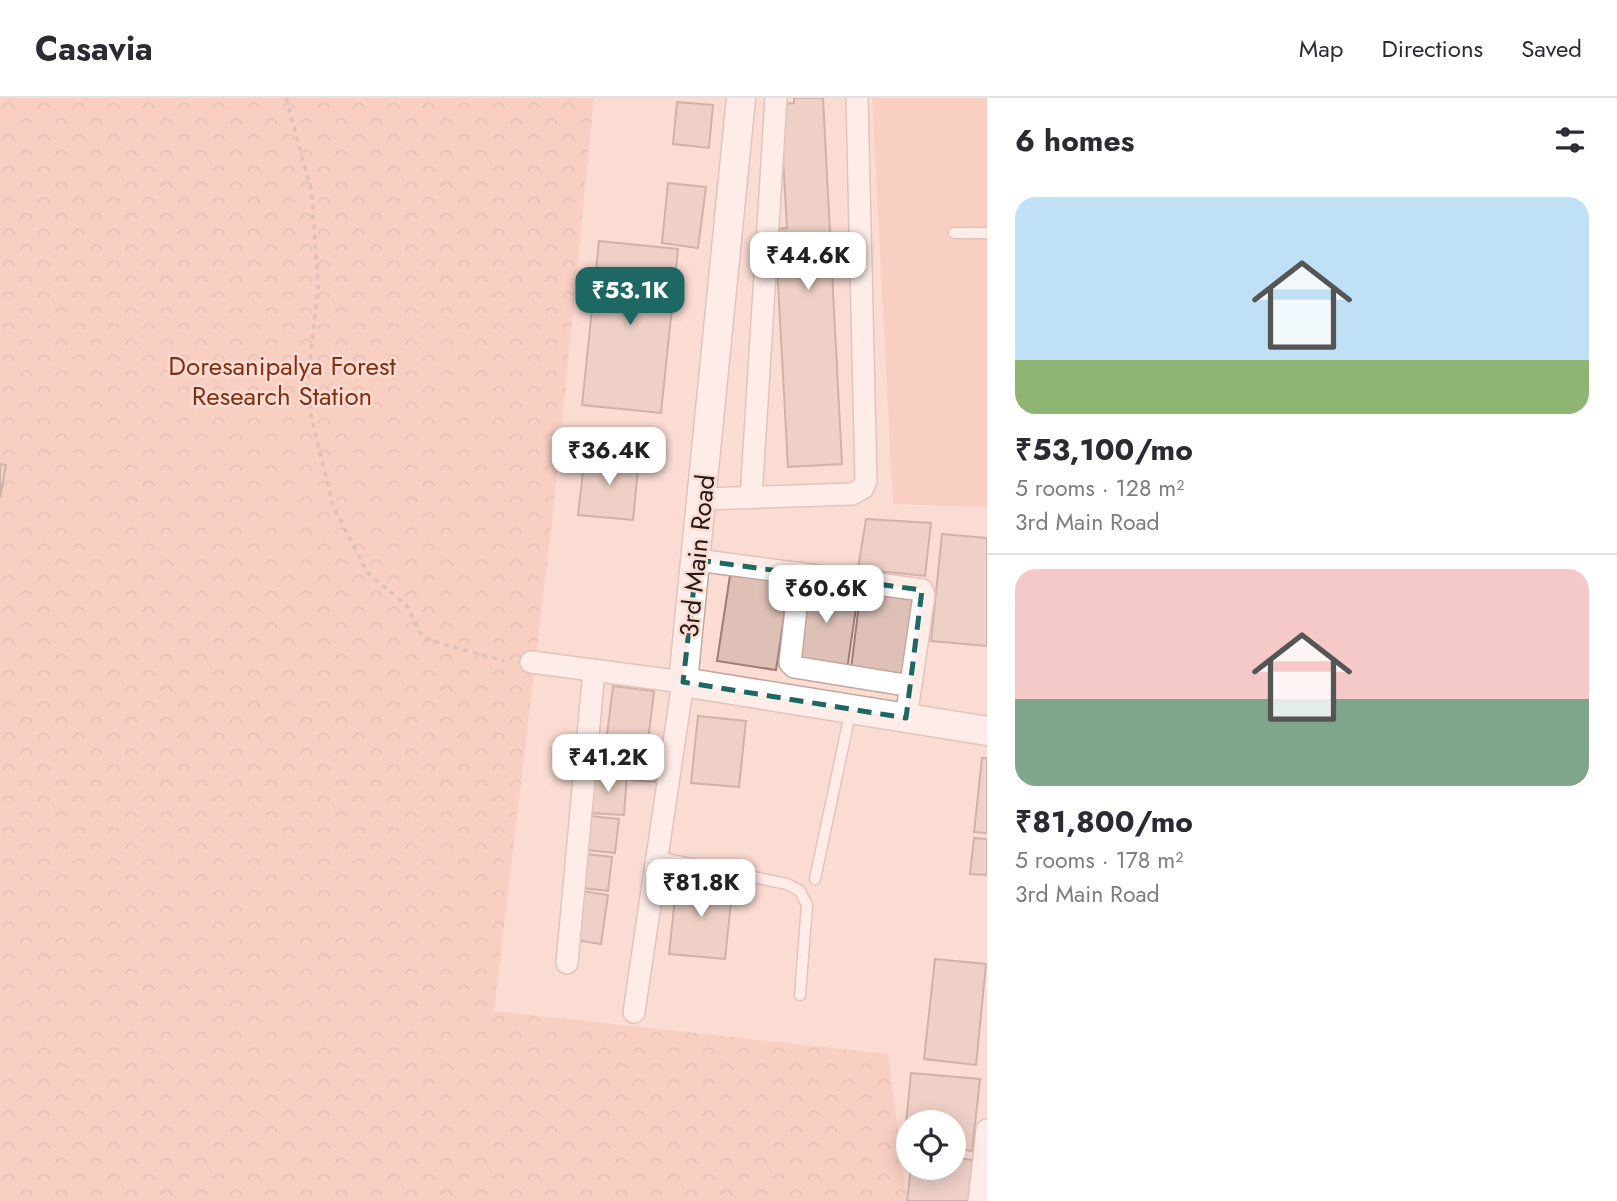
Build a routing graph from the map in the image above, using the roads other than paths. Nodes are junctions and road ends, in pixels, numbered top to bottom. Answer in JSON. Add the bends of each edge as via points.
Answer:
{"nodes":[{"id":1,"x":741,"y":98,"type":"edge"},
{"id":2,"x":776,"y":98,"type":"edge"},
{"id":3,"x":857,"y":98,"type":"edge"},
{"id":4,"x":954,"y":233,"type":"dead end"},
{"id":5,"x":987,"y":233,"type":"edge"},
{"id":6,"x":751,"y":498,"type":"junction"},
{"id":7,"x":703,"y":499,"type":"junction"},
{"id":8,"x":697,"y":560,"type":"junction"},
{"id":9,"x":800,"y":573,"type":"junction"},
{"id":10,"x":531,"y":662,"type":"dead end"},
{"id":11,"x":594,"y":670,"type":"junction"},
{"id":12,"x":683,"y":682,"type":"junction"},
{"id":13,"x":911,"y":686,"type":"junction"},
{"id":14,"x":850,"y":709,"type":"junction"},
{"id":15,"x":906,"y":718,"type":"junction"},
{"id":16,"x":987,"y":731,"type":"edge"},
{"id":17,"x":657,"y":857,"type":"junction"},
{"id":18,"x":815,"y":879,"type":"dead end"},
{"id":19,"x":567,"y":963,"type":"dead end"},
{"id":20,"x":800,"y":995,"type":"dead end"},
{"id":21,"x":634,"y":1012,"type":"dead end"},
{"id":22,"x":987,"y":1130,"type":"edge"},
{"id":23,"x":979,"y":1201,"type":"edge"}],
"edges":[{"from":1,"to":7,"type":"street","name":"3rd Main Road"},
{"from":2,"to":6,"type":"street"},
{"from":3,"to":6,"type":"street","via":[[866,480],[858,493]]},
{"from":4,"to":5,"type":"lane"},
{"from":6,"to":7,"type":"street"},
{"from":7,"to":8,"type":"street","name":"3rd Main Road"},
{"from":8,"to":9,"type":"street"},
{"from":8,"to":12,"type":"street","name":"3rd Main Road"},
{"from":9,"to":13,"type":"street","via":[[790,663]]},
{"from":9,"to":13,"type":"street","via":[[922,590]]},
{"from":10,"to":11,"type":"street"},
{"from":11,"to":12,"type":"street"},
{"from":11,"to":19,"type":"street"},
{"from":12,"to":14,"type":"street"},
{"from":12,"to":17,"type":"street","name":"3rd Main Road"},
{"from":13,"to":15,"type":"street"},
{"from":14,"to":15,"type":"street"},
{"from":14,"to":18,"type":"lane"},
{"from":15,"to":16,"type":"street"},
{"from":17,"to":20,"type":"lane","via":[[787,884],[800,891],[807,905]]},
{"from":17,"to":21,"type":"street","name":"3rd Main Road"},
{"from":22,"to":23,"type":"street"}]}
